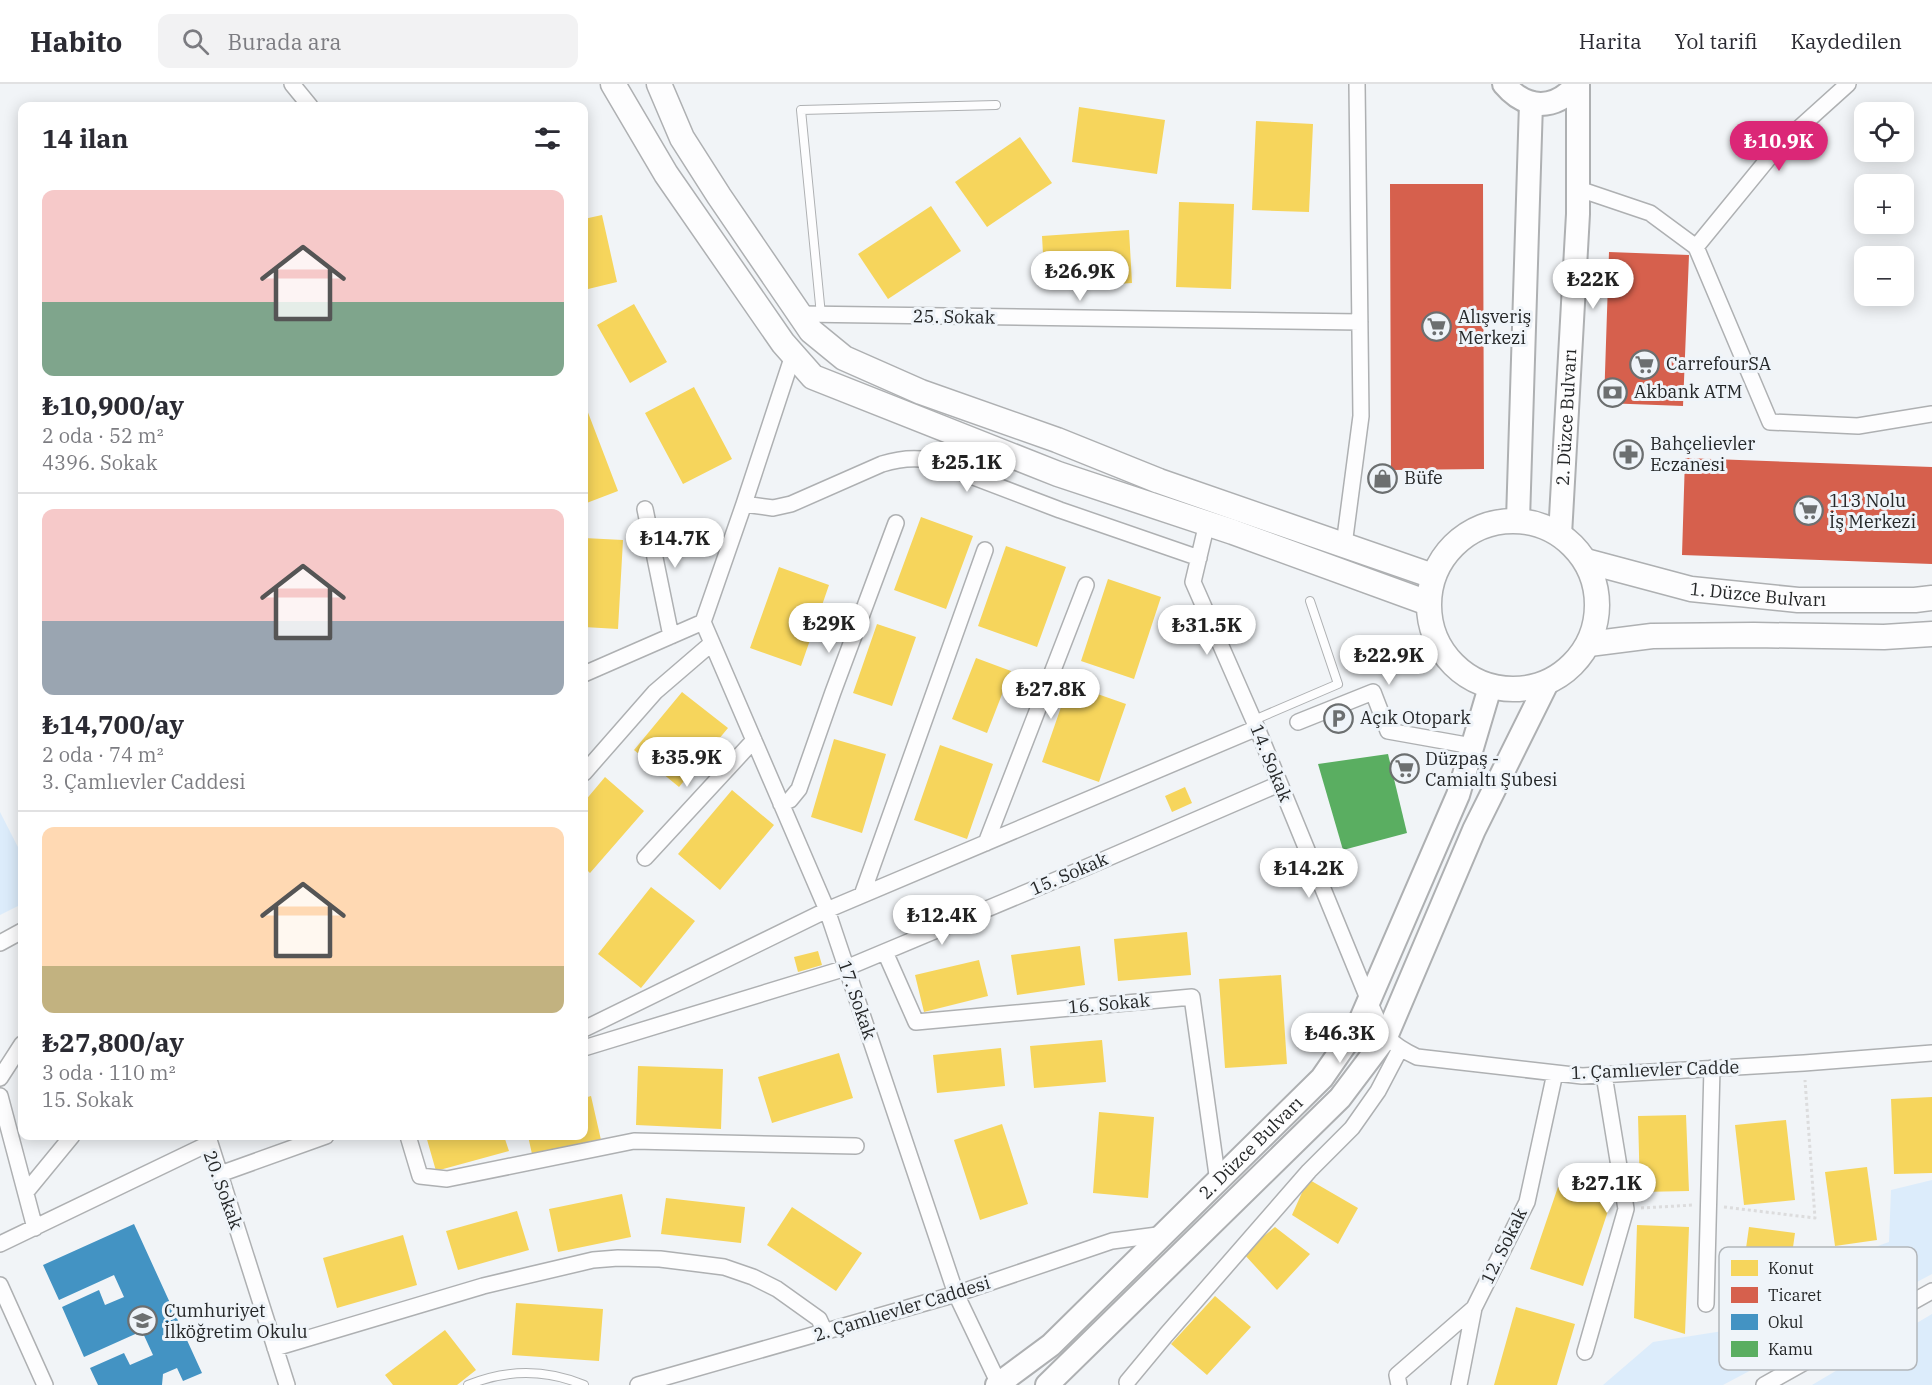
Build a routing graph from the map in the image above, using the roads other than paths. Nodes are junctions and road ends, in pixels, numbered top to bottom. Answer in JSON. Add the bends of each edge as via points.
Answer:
{"nodes":[{"id":1,"x":292,"y":84,"type":"edge"},
{"id":2,"x":613,"y":84,"type":"edge"},
{"id":3,"x":624,"y":84,"type":"edge"},
{"id":4,"x":644,"y":84,"type":"edge"},
{"id":5,"x":659,"y":84,"type":"edge"},
{"id":6,"x":1357,"y":84,"type":"edge"},
{"id":7,"x":1504,"y":84,"type":"edge"},
{"id":8,"x":1577,"y":84,"type":"edge"},
{"id":9,"x":1848,"y":84,"type":"edge"},
{"id":10,"x":307,"y":102,"type":"edge"},
{"id":11,"x":1531,"y":103,"type":"junction"},
{"id":12,"x":996,"y":105,"type":"dead end"},
{"id":13,"x":1579,"y":189,"type":"junction"},
{"id":14,"x":1696,"y":247,"type":"junction"},
{"id":15,"x":811,"y":315,"type":"junction"},
{"id":16,"x":1360,"y":322,"type":"junction"},
{"id":17,"x":793,"y":355,"type":"junction"},
{"id":18,"x":1932,"y":414,"type":"edge"},
{"id":19,"x":744,"y":504,"type":"junction"},
{"id":20,"x":645,"y":509,"type":"dead end"},
{"id":21,"x":1518,"y":520,"type":"junction"},
{"id":22,"x":896,"y":523,"type":"dead end"},
{"id":23,"x":1207,"y":523,"type":"junction"},
{"id":24,"x":1560,"y":535,"type":"junction"},
{"id":25,"x":1344,"y":545,"type":"junction"},
{"id":26,"x":985,"y":550,"type":"dead end"},
{"id":27,"x":1199,"y":558,"type":"junction"},
{"id":28,"x":1586,"y":561,"type":"junction"},
{"id":29,"x":1433,"y":576,"type":"junction"},
{"id":30,"x":1086,"y":585,"type":"dead end"},
{"id":31,"x":1932,"y":598,"type":"edge"},
{"id":32,"x":1310,"y":601,"type":"dead end"},
{"id":33,"x":1428,"y":603,"type":"junction"},
{"id":34,"x":703,"y":622,"type":"junction"},
{"id":35,"x":1932,"y":634,"type":"edge"},
{"id":36,"x":672,"y":636,"type":"junction"},
{"id":37,"x":712,"y":643,"type":"junction"},
{"id":38,"x":1589,"y":644,"type":"junction"},
{"id":39,"x":588,"y":672,"type":"edge"},
{"id":40,"x":1547,"y":683,"type":"junction"},
{"id":41,"x":1490,"y":687,"type":"junction"},
{"id":42,"x":1298,"y":722,"type":"dead end"},
{"id":43,"x":1256,"y":724,"type":"junction"},
{"id":44,"x":754,"y":740,"type":"junction"},
{"id":45,"x":1472,"y":746,"type":"junction"},
{"id":46,"x":588,"y":768,"type":"edge"},
{"id":47,"x":1279,"y":784,"type":"junction"},
{"id":48,"x":781,"y":804,"type":"junction"},
{"id":49,"x":986,"y":843,"type":"junction"},
{"id":50,"x":645,"y":858,"type":"dead end"},
{"id":51,"x":862,"y":895,"type":"junction"},
{"id":52,"x":827,"y":910,"type":"junction"},
{"id":53,"x":18,"y":933,"type":"edge"},
{"id":54,"x":0,"y":943,"type":"edge"},
{"id":55,"x":885,"y":952,"type":"junction"},
{"id":56,"x":846,"y":968,"type":"junction"},
{"id":57,"x":1369,"y":1001,"type":"junction"},
{"id":58,"x":588,"y":1027,"type":"edge"},
{"id":59,"x":1393,"y":1043,"type":"junction"},
{"id":60,"x":588,"y":1047,"type":"edge"},
{"id":61,"x":18,"y":1050,"type":"edge"},
{"id":62,"x":1932,"y":1053,"type":"edge"},
{"id":63,"x":1712,"y":1068,"type":"junction"},
{"id":64,"x":1555,"y":1073,"type":"junction"},
{"id":65,"x":1604,"y":1075,"type":"junction"},
{"id":66,"x":0,"y":1078,"type":"edge"},
{"id":67,"x":0,"y":1096,"type":"edge"},
{"id":68,"x":69,"y":1140,"type":"edge"},
{"id":69,"x":209,"y":1140,"type":"edge"},
{"id":70,"x":211,"y":1140,"type":"edge"},
{"id":71,"x":315,"y":1140,"type":"edge"},
{"id":72,"x":409,"y":1140,"type":"edge"},
{"id":73,"x":856,"y":1146,"type":"dead end"},
{"id":74,"x":220,"y":1174,"type":"junction"},
{"id":75,"x":1218,"y":1182,"type":"junction"},
{"id":76,"x":26,"y":1192,"type":"junction"},
{"id":77,"x":35,"y":1228,"type":"junction"},
{"id":78,"x":1164,"y":1234,"type":"junction"},
{"id":79,"x":0,"y":1244,"type":"edge"},
{"id":80,"x":0,"y":1285,"type":"edge"},
{"id":81,"x":1932,"y":1291,"type":"edge"},
{"id":82,"x":956,"y":1294,"type":"junction"},
{"id":83,"x":1917,"y":1299,"type":"edge"},
{"id":84,"x":1706,"y":1304,"type":"dead end"},
{"id":85,"x":1474,"y":1308,"type":"junction"},
{"id":86,"x":825,"y":1332,"type":"junction"},
{"id":87,"x":275,"y":1348,"type":"junction"},
{"id":88,"x":1585,"y":1352,"type":"dead end"},
{"id":89,"x":1791,"y":1370,"type":"edge"},
{"id":90,"x":1127,"y":1383,"type":"dead end"},
{"id":91,"x":998,"y":1384,"type":"edge"},
{"id":92,"x":45,"y":1385,"type":"edge"},
{"id":93,"x":287,"y":1385,"type":"edge"},
{"id":94,"x":468,"y":1385,"type":"edge"},
{"id":95,"x":584,"y":1385,"type":"edge"},
{"id":96,"x":638,"y":1385,"type":"edge"},
{"id":97,"x":1047,"y":1385,"type":"edge"},
{"id":98,"x":1399,"y":1385,"type":"edge"},
{"id":99,"x":1459,"y":1385,"type":"edge"},
{"id":100,"x":1764,"y":1385,"type":"edge"}],
"edges":[{"from":1,"to":10,"type":"street"},
{"from":2,"to":17,"type":"main road","via":[[666,174]]},
{"from":3,"to":4,"type":"main road"},
{"from":5,"to":15,"type":"main road","via":[[682,138],[719,196]]},
{"from":6,"to":16,"type":"street"},
{"from":7,"to":11,"type":"street","via":[[1520,99]]},
{"from":8,"to":11,"type":"street","via":[[1558,100]]},
{"from":8,"to":13,"type":"street","name":"2. Düzce Bulvarı"},
{"from":9,"to":14,"type":"street","via":[[1777,148]]},
{"from":11,"to":21,"type":"street"},
{"from":12,"to":15,"type":"lane","via":[[801,110]]},
{"from":13,"to":14,"type":"street","via":[[1650,213]]},
{"from":13,"to":24,"type":"street","name":"2. Düzce Bulvarı"},
{"from":14,"to":18,"type":"street","via":[[1770,422],[1858,426]]},
{"from":15,"to":16,"type":"street","name":"25. Sokak"},
{"from":15,"to":25,"type":"main road","via":[[811,331],[844,358],[921,392]]},
{"from":16,"to":25,"type":"street","via":[[1361,416]]},
{"from":17,"to":19,"type":"street"},
{"from":17,"to":23,"type":"main road","via":[[813,377],[1058,474]]},
{"from":19,"to":27,"type":"street","via":[[773,508],[791,504],[882,464],[917,458]]},
{"from":19,"to":34,"type":"street"},
{"from":20,"to":36,"type":"street"},
{"from":21,"to":24,"type":"main road","via":[[1545,526]]},
{"from":21,"to":29,"type":"main road","via":[[1491,523],[1466,534],[1446,552]]},
{"from":22,"to":48,"type":"street","via":[[799,789]]},
{"from":23,"to":27,"type":"street","name":"14. Sokak"},
{"from":23,"to":33,"type":"main road"},
{"from":24,"to":28,"type":"main road"},
{"from":25,"to":29,"type":"main road"},
{"from":26,"to":51,"type":"street"},
{"from":27,"to":43,"type":"street","name":"14. Sokak","via":[[1193,582]]},
{"from":28,"to":31,"type":"main road","name":"1. Düzce Bulvarı","via":[[1691,589],[1798,600]]},
{"from":28,"to":38,"type":"main road","via":[[1597,587],[1598,607]]},
{"from":29,"to":33,"type":"main road"},
{"from":30,"to":49,"type":"street"},
{"from":32,"to":43,"type":"lane","via":[[1338,684]]},
{"from":33,"to":41,"type":"main road","via":[[1432,630],[1444,655],[1465,675]]},
{"from":34,"to":36,"type":"street"},
{"from":34,"to":37,"type":"street","name":"17. Sokak"},
{"from":35,"to":38,"type":"main road","name":"1. Düzce Bulvarı","via":[[1884,638],[1652,636]]},
{"from":36,"to":39,"type":"street"},
{"from":37,"to":44,"type":"street","name":"17. Sokak"},
{"from":37,"to":46,"type":"street","via":[[655,692]]},
{"from":38,"to":40,"type":"main road","via":[[1572,667]]},
{"from":40,"to":41,"type":"main road","via":[[1519,690]]},
{"from":40,"to":59,"type":"street","name":"2. Düzce Bulvarı","via":[[1474,830]]},
{"from":41,"to":45,"type":"street","name":"2. Düzce Bulvarı"},
{"from":42,"to":45,"type":"street","via":[[1373,692],[1389,731]]},
{"from":43,"to":47,"type":"street","name":"14. Sokak"},
{"from":43,"to":49,"type":"street"},
{"from":44,"to":48,"type":"street","name":"17. Sokak"},
{"from":44,"to":50,"type":"street"},
{"from":45,"to":57,"type":"street","name":"2. Düzce Bulvarı","via":[[1458,795]]},
{"from":47,"to":55,"type":"street","name":"15. Sokak"},
{"from":47,"to":57,"type":"street","name":"14. Sokak"},
{"from":48,"to":52,"type":"street","name":"17. Sokak"},
{"from":49,"to":51,"type":"street"},
{"from":51,"to":52,"type":"street"},
{"from":52,"to":56,"type":"street","name":"17. Sokak"},
{"from":52,"to":58,"type":"street"},
{"from":53,"to":54,"type":"street"},
{"from":55,"to":56,"type":"street","name":"15. Sokak"},
{"from":55,"to":75,"type":"street","name":"16. Sokak","via":[[916,1022],[1192,997]]},
{"from":56,"to":60,"type":"street","name":"15. Sokak"},
{"from":56,"to":82,"type":"street","name":"17. Sokak"},
{"from":57,"to":59,"type":"street","name":"14. Sokak"},
{"from":57,"to":75,"type":"street","name":"2. Düzce Bulvarı","via":[[1358,1026],[1322,1078]]},
{"from":59,"to":64,"type":"street","name":"1. Çamlıevler Cadde","via":[[1417,1058]]},
{"from":59,"to":90,"type":"street","via":[[1378,1091],[1352,1128],[1309,1171]]},
{"from":59,"to":97,"type":"street","name":"2. Düzce Bulvarı"},
{"from":61,"to":66,"type":"street"},
{"from":62,"to":63,"type":"street","name":"1. Çamlıevler Cadde"},
{"from":63,"to":65,"type":"street","name":"1. Çamlıevler Cadde"},
{"from":63,"to":84,"type":"street"},
{"from":64,"to":65,"type":"street","name":"1. Çamlıevler Cadde"},
{"from":64,"to":85,"type":"street","name":"12. Sokak","via":[[1527,1202]]},
{"from":65,"to":88,"type":"street","via":[[1626,1209]]},
{"from":67,"to":76,"type":"street"},
{"from":68,"to":76,"type":"street"},
{"from":69,"to":77,"type":"street","name":"20. Sokak"},
{"from":70,"to":74,"type":"street","name":"20. Sokak"},
{"from":71,"to":74,"type":"street"},
{"from":72,"to":73,"type":"street","via":[[420,1176],[447,1179],[634,1141]]},
{"from":74,"to":87,"type":"street","name":"20. Sokak"},
{"from":75,"to":78,"type":"street","name":"2. Düzce Bulvarı"},
{"from":76,"to":77,"type":"street"},
{"from":77,"to":79,"type":"street","name":"20. Sokak"},
{"from":78,"to":82,"type":"street","name":"2. Çamlıevler Caddesi","via":[[1112,1241]]},
{"from":78,"to":91,"type":"street","name":"2. Düzce Bulvarı","via":[[1051,1345]]},
{"from":80,"to":92,"type":"street"},
{"from":81,"to":83,"type":"street"},
{"from":82,"to":86,"type":"street","name":"2. Çamlıevler Caddesi"},
{"from":82,"to":91,"type":"street","name":"17. Sokak"},
{"from":85,"to":98,"type":"street","name":"12. Sokak","via":[[1397,1375]]},
{"from":85,"to":99,"type":"street"},
{"from":86,"to":87,"type":"street","via":[[819,1319],[753,1277],[724,1267],[618,1258],[593,1260],[483,1286]]},
{"from":86,"to":96,"type":"street","name":"2. Çamlıevler Caddesi"},
{"from":87,"to":93,"type":"street","name":"20. Sokak"},
{"from":89,"to":100,"type":"street"},
{"from":94,"to":95,"type":"lane","via":[[496,1375],[525,1372],[553,1374]]}]}
